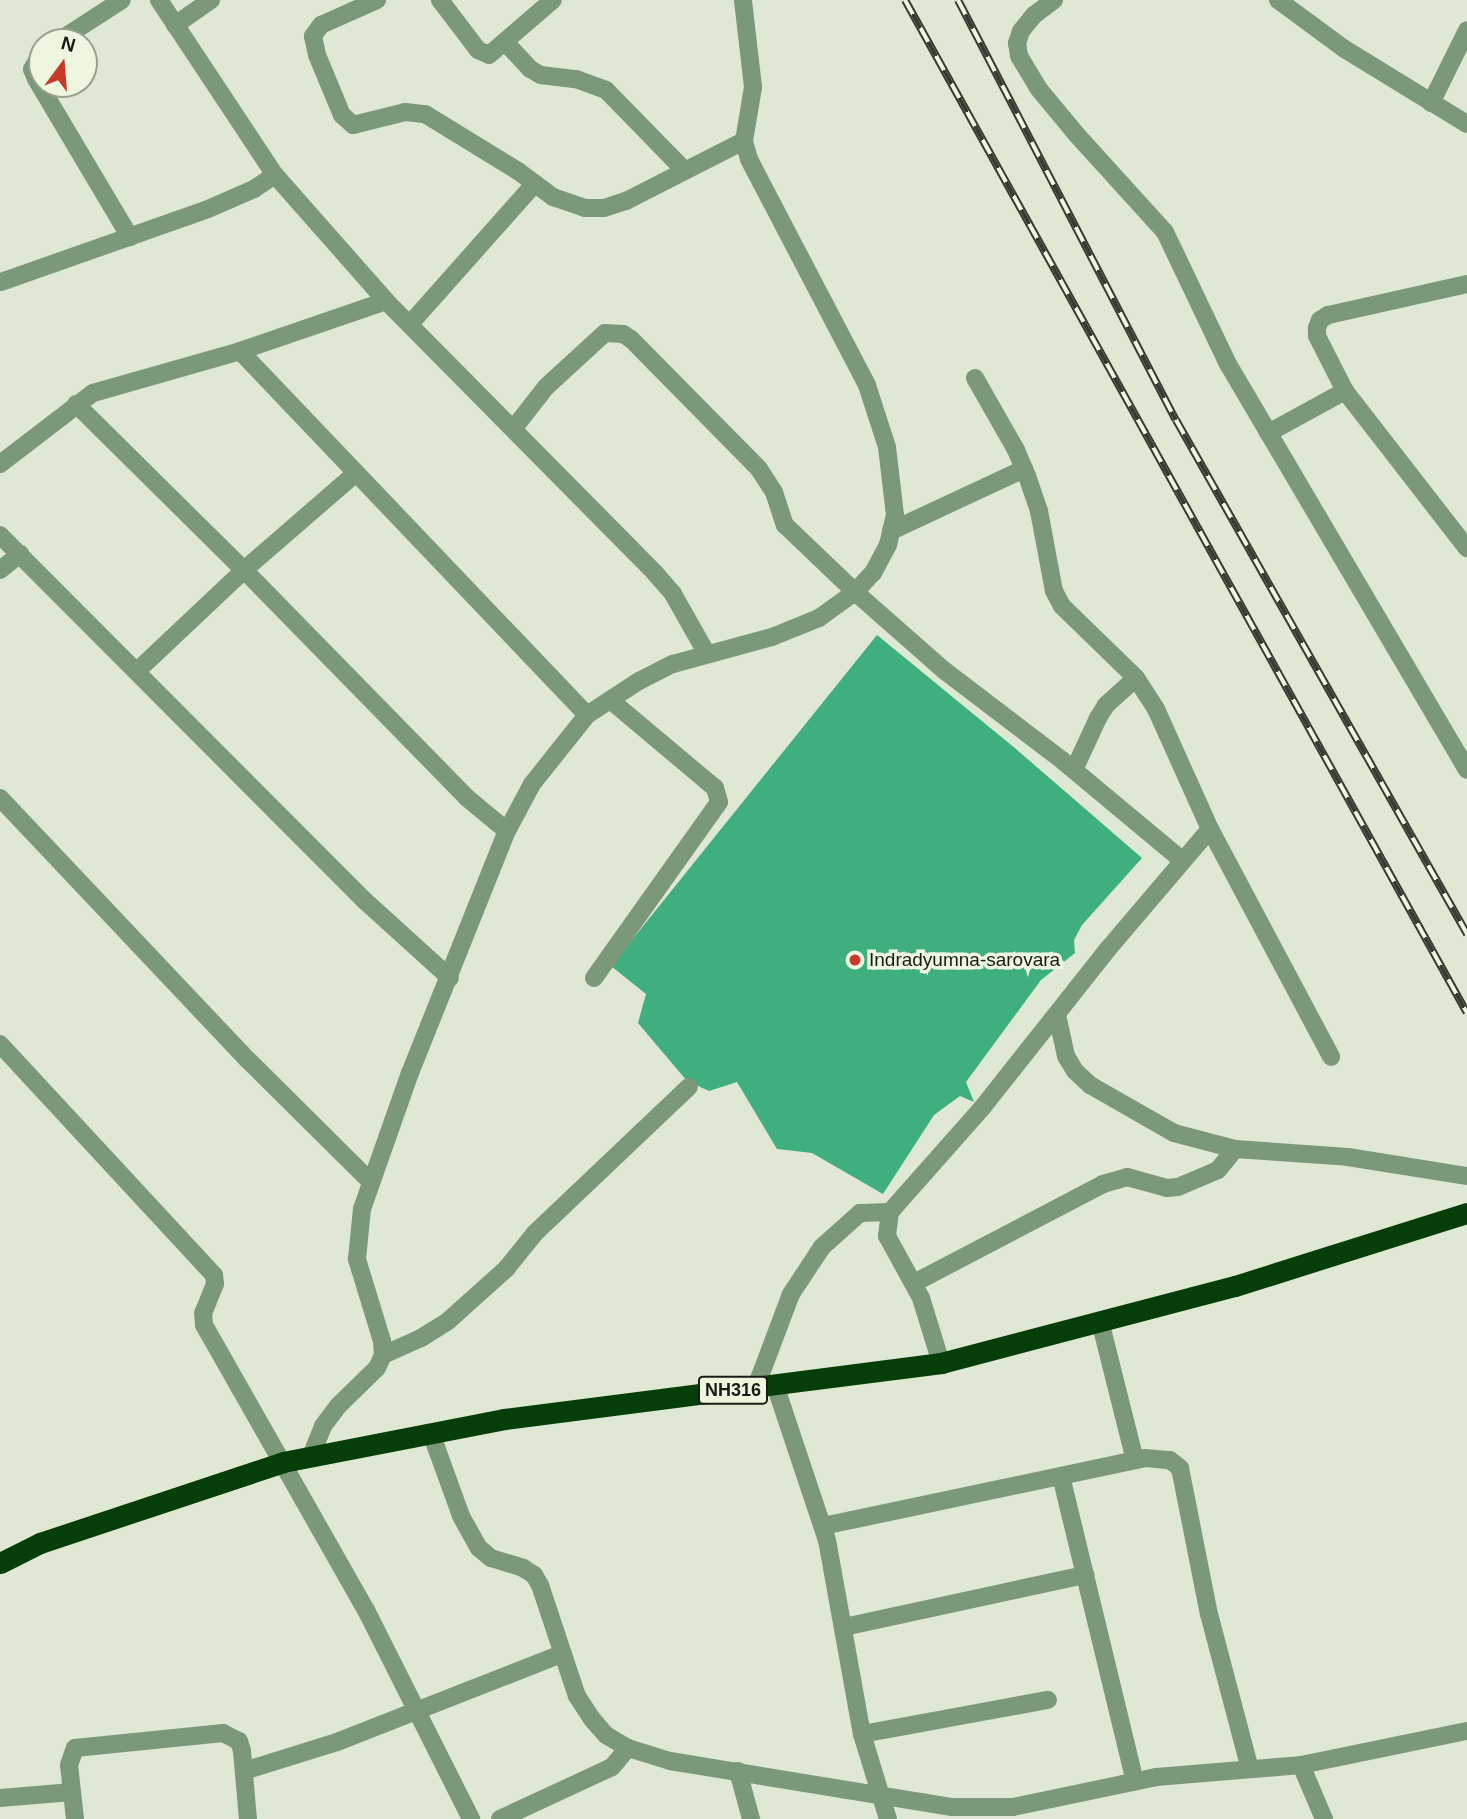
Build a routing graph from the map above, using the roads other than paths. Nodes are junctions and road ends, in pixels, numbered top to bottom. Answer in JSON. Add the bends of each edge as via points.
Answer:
{"nodes":[{"id":1,"x":122,"y":0,"type":"edge"},
{"id":2,"x":159,"y":0,"type":"edge"},
{"id":3,"x":211,"y":0,"type":"edge"},
{"id":4,"x":377,"y":0,"type":"edge"},
{"id":5,"x":440,"y":0,"type":"edge"},
{"id":6,"x":552,"y":0,"type":"edge"},
{"id":7,"x":743,"y":0,"type":"edge"},
{"id":8,"x":1054,"y":0,"type":"edge"},
{"id":9,"x":1278,"y":0,"type":"edge"},
{"id":10,"x":1029,"y":8,"type":"edge"},
{"id":11,"x":175,"y":25,"type":"junction"},
{"id":12,"x":79,"y":28,"type":"edge"},
{"id":13,"x":1467,"y":30,"type":"edge"},
{"id":14,"x":506,"y":43,"type":"junction"},
{"id":15,"x":47,"y":98,"type":"edge"},
{"id":16,"x":1431,"y":103,"type":"junction"},
{"id":17,"x":1467,"y":124,"type":"edge"},
{"id":18,"x":744,"y":141,"type":"junction"},
{"id":19,"x":684,"y":170,"type":"junction"},
{"id":20,"x":275,"y":175,"type":"junction"},
{"id":21,"x":535,"y":183,"type":"junction"},
{"id":22,"x":131,"y":237,"type":"junction"},
{"id":23,"x":1,"y":282,"type":"edge"},
{"id":24,"x":1467,"y":284,"type":"edge"},
{"id":25,"x":386,"y":301,"type":"junction"},
{"id":26,"x":410,"y":324,"type":"junction"},
{"id":27,"x":240,"y":351,"type":"junction"},
{"id":28,"x":975,"y":378,"type":"dead end"},
{"id":29,"x":1345,"y":391,"type":"junction"},
{"id":30,"x":76,"y":404,"type":"junction"},
{"id":31,"x":514,"y":428,"type":"junction"},
{"id":32,"x":1268,"y":433,"type":"junction"},
{"id":33,"x":0,"y":464,"type":"edge"},
{"id":34,"x":1024,"y":469,"type":"junction"},
{"id":35,"x":356,"y":473,"type":"junction"},
{"id":36,"x":891,"y":531,"type":"junction"},
{"id":37,"x":0,"y":535,"type":"edge"},
{"id":38,"x":1467,"y":548,"type":"edge"},
{"id":39,"x":20,"y":554,"type":"junction"},
{"id":40,"x":244,"y":569,"type":"junction"},
{"id":41,"x":0,"y":570,"type":"edge"},
{"id":42,"x":855,"y":593,"type":"junction"},
{"id":43,"x":707,"y":654,"type":"junction"},
{"id":44,"x":137,"y":671,"type":"junction"},
{"id":45,"x":1136,"y":678,"type":"junction"},
{"id":46,"x":610,"y":700,"type":"junction"},
{"id":47,"x":587,"y":715,"type":"junction"},
{"id":48,"x":1074,"y":770,"type":"junction"},
{"id":49,"x":1467,"y":770,"type":"edge"},
{"id":50,"x":0,"y":798,"type":"edge"},
{"id":51,"x":1210,"y":829,"type":"junction"},
{"id":52,"x":507,"y":831,"type":"junction"},
{"id":53,"x":1182,"y":860,"type":"junction"},
{"id":54,"x":450,"y":978,"type":"junction"},
{"id":55,"x":594,"y":978,"type":"dead end"},
{"id":56,"x":1057,"y":1016,"type":"junction"},
{"id":57,"x":0,"y":1044,"type":"edge"},
{"id":58,"x":1332,"y":1057,"type":"dead end"},
{"id":59,"x":689,"y":1087,"type":"dead end"},
{"id":60,"x":1235,"y":1149,"type":"junction"},
{"id":61,"x":1467,"y":1176,"type":"edge"},
{"id":62,"x":370,"y":1181,"type":"junction"},
{"id":63,"x":890,"y":1212,"type":"junction"},
{"id":64,"x":1467,"y":1213,"type":"edge"},
{"id":65,"x":914,"y":1283,"type":"junction"},
{"id":66,"x":1101,"y":1321,"type":"junction"},
{"id":67,"x":383,"y":1355,"type":"junction"},
{"id":68,"x":941,"y":1363,"type":"junction"},
{"id":69,"x":765,"y":1386,"type":"junction"},
{"id":70,"x":431,"y":1433,"type":"junction"},
{"id":71,"x":311,"y":1456,"type":"junction"},
{"id":72,"x":1135,"y":1460,"type":"junction"},
{"id":73,"x":283,"y":1462,"type":"junction"},
{"id":74,"x":1061,"y":1476,"type":"junction"},
{"id":75,"x":823,"y":1526,"type":"junction"},
{"id":76,"x":0,"y":1563,"type":"edge"},
{"id":77,"x":1085,"y":1575,"type":"junction"},
{"id":78,"x":844,"y":1627,"type":"junction"},
{"id":79,"x":562,"y":1654,"type":"junction"},
{"id":80,"x":1048,"y":1700,"type":"dead end"},
{"id":81,"x":414,"y":1709,"type":"junction"},
{"id":82,"x":1467,"y":1731,"type":"edge"},
{"id":83,"x":862,"y":1734,"type":"junction"},
{"id":84,"x":628,"y":1748,"type":"junction"},
{"id":85,"x":1301,"y":1765,"type":"junction"},
{"id":86,"x":1250,"y":1769,"type":"junction"},
{"id":87,"x":244,"y":1771,"type":"junction"},
{"id":88,"x":738,"y":1771,"type":"junction"},
{"id":89,"x":1135,"y":1782,"type":"junction"},
{"id":90,"x":72,"y":1791,"type":"junction"},
{"id":91,"x":880,"y":1793,"type":"junction"},
{"id":92,"x":0,"y":1798,"type":"edge"},
{"id":93,"x":954,"y":1813,"type":"edge"},
{"id":94,"x":75,"y":1819,"type":"edge"},
{"id":95,"x":248,"y":1819,"type":"edge"},
{"id":96,"x":471,"y":1819,"type":"edge"},
{"id":97,"x":500,"y":1819,"type":"edge"},
{"id":98,"x":751,"y":1819,"type":"edge"},
{"id":99,"x":888,"y":1819,"type":"edge"},
{"id":100,"x":1324,"y":1819,"type":"edge"}],
"edges":[{"from":1,"to":12,"type":"street"},
{"from":2,"to":11,"type":"street"},
{"from":3,"to":11,"type":"street"},
{"from":4,"to":21,"type":"street","via":[[321,25],[313,36],[346,121],[363,125],[405,112],[425,114]]},
{"from":5,"to":14,"type":"street","via":[[484,55]]},
{"from":6,"to":14,"type":"street"},
{"from":7,"to":18,"type":"street","via":[[752,87]]},
{"from":8,"to":10,"type":"street"},
{"from":9,"to":16,"type":"street","via":[[1343,48]]},
{"from":10,"to":32,"type":"street","via":[[1017,43],[1019,56],[1038,88],[1165,232],[1228,364]]},
{"from":11,"to":20,"type":"street"},
{"from":13,"to":16,"type":"street"},
{"from":14,"to":19,"type":"street","via":[[541,75],[576,79],[606,90]]},
{"from":15,"to":22,"type":"street"},
{"from":16,"to":17,"type":"street"},
{"from":18,"to":19,"type":"street"},
{"from":18,"to":36,"type":"street","via":[[748,159],[867,386],[887,447],[895,515]]},
{"from":19,"to":21,"type":"street","via":[[604,208],[568,204]]},
{"from":20,"to":22,"type":"street","via":[[254,190]]},
{"from":20,"to":25,"type":"street"},
{"from":21,"to":26,"type":"street"},
{"from":22,"to":23,"type":"street"},
{"from":24,"to":29,"type":"street","via":[[1320,320],[1317,336]]},
{"from":25,"to":26,"type":"street"},
{"from":25,"to":27,"type":"street"},
{"from":26,"to":31,"type":"street"},
{"from":27,"to":30,"type":"street","via":[[113,385]]},
{"from":27,"to":35,"type":"street"},
{"from":28,"to":34,"type":"street"},
{"from":29,"to":32,"type":"street"},
{"from":29,"to":38,"type":"street"},
{"from":30,"to":33,"type":"street"},
{"from":30,"to":40,"type":"street"},
{"from":31,"to":42,"type":"street","via":[[573,360],[605,333],[623,334],[759,469],[774,492],[785,524]]},
{"from":31,"to":43,"type":"street","via":[[673,594]]},
{"from":32,"to":49,"type":"street"},
{"from":34,"to":36,"type":"street"},
{"from":34,"to":45,"type":"street","via":[[1040,511],[1058,598]]},
{"from":35,"to":40,"type":"street"},
{"from":35,"to":47,"type":"street"},
{"from":36,"to":42,"type":"street","via":[[873,573]]},
{"from":37,"to":39,"type":"street"},
{"from":39,"to":41,"type":"street"},
{"from":39,"to":44,"type":"street"},
{"from":40,"to":44,"type":"street"},
{"from":40,"to":52,"type":"street","via":[[466,797]]},
{"from":42,"to":43,"type":"street","via":[[819,618],[772,637]]},
{"from":42,"to":48,"type":"street","via":[[945,671]]},
{"from":43,"to":46,"type":"street","via":[[673,664]]},
{"from":44,"to":54,"type":"street","via":[[364,900]]},
{"from":45,"to":48,"type":"street","via":[[1102,711]]},
{"from":45,"to":51,"type":"street","via":[[1156,709]]},
{"from":46,"to":47,"type":"street"},
{"from":46,"to":55,"type":"street","via":[[715,788],[719,802]]},
{"from":47,"to":52,"type":"street","via":[[532,784]]},
{"from":48,"to":53,"type":"street"},
{"from":50,"to":62,"type":"street","via":[[248,1060]]},
{"from":51,"to":53,"type":"street"},
{"from":51,"to":58,"type":"street"},
{"from":52,"to":54,"type":"street"},
{"from":53,"to":56,"type":"street"},
{"from":54,"to":62,"type":"street"},
{"from":56,"to":60,"type":"street","via":[[1066,1056],[1090,1085],[1174,1133]]},
{"from":56,"to":63,"type":"street"},
{"from":57,"to":73,"type":"street","via":[[214,1275],[204,1325]]},
{"from":59,"to":67,"type":"street","via":[[449,1321]]},
{"from":60,"to":61,"type":"street","via":[[1348,1157]]},
{"from":60,"to":65,"type":"street","via":[[1218,1170],[1178,1187],[1127,1177],[1103,1184]]},
{"from":62,"to":67,"type":"street","via":[[357,1259]]},
{"from":63,"to":65,"type":"street","via":[[887,1236]]},
{"from":63,"to":69,"type":"street","via":[[860,1213],[822,1247],[791,1294]]},
{"from":64,"to":66,"type":"highway","number":"NH316","via":[[1235,1286]]},
{"from":65,"to":68,"type":"street"},
{"from":66,"to":68,"type":"highway","number":"NH316"},
{"from":66,"to":72,"type":"street"},
{"from":67,"to":71,"type":"street","via":[[377,1368],[323,1426]]},
{"from":68,"to":69,"type":"highway","number":"NH316"},
{"from":69,"to":70,"type":"highway","number":"NH316","via":[[518,1417]]},
{"from":69,"to":75,"type":"street"},
{"from":70,"to":71,"type":"highway","number":"NH316"},
{"from":70,"to":79,"type":"street","via":[[461,1516],[479,1548],[491,1558],[534,1575]]},
{"from":71,"to":73,"type":"highway","number":"NH316"},
{"from":72,"to":74,"type":"street"},
{"from":72,"to":86,"type":"street","via":[[1160,1457],[1180,1468],[1209,1614]]},
{"from":73,"to":76,"type":"highway","number":"NH316","via":[[40,1543]]},
{"from":73,"to":81,"type":"street","via":[[366,1610]]},
{"from":74,"to":75,"type":"street"},
{"from":74,"to":77,"type":"street"},
{"from":75,"to":78,"type":"street"},
{"from":77,"to":78,"type":"street"},
{"from":77,"to":89,"type":"street"},
{"from":78,"to":83,"type":"street"},
{"from":79,"to":81,"type":"street"},
{"from":79,"to":84,"type":"street","via":[[577,1696],[592,1719],[606,1735]]},
{"from":80,"to":83,"type":"street"},
{"from":81,"to":87,"type":"street","via":[[315,1750]]},
{"from":81,"to":96,"type":"street"},
{"from":82,"to":85,"type":"street"},
{"from":83,"to":91,"type":"street"},
{"from":84,"to":88,"type":"street","via":[[670,1761]]},
{"from":84,"to":97,"type":"street","via":[[602,1773]]},
{"from":85,"to":86,"type":"street"},
{"from":85,"to":100,"type":"street"},
{"from":86,"to":89,"type":"street"},
{"from":87,"to":90,"type":"street","via":[[239,1741],[223,1733],[85,1745],[70,1755]]},
{"from":87,"to":95,"type":"street"},
{"from":88,"to":91,"type":"street"},
{"from":88,"to":98,"type":"street"},
{"from":89,"to":93,"type":"street","via":[[1013,1807]]},
{"from":90,"to":92,"type":"street"},
{"from":90,"to":94,"type":"street"},
{"from":91,"to":93,"type":"street"},
{"from":91,"to":99,"type":"street"}]}
